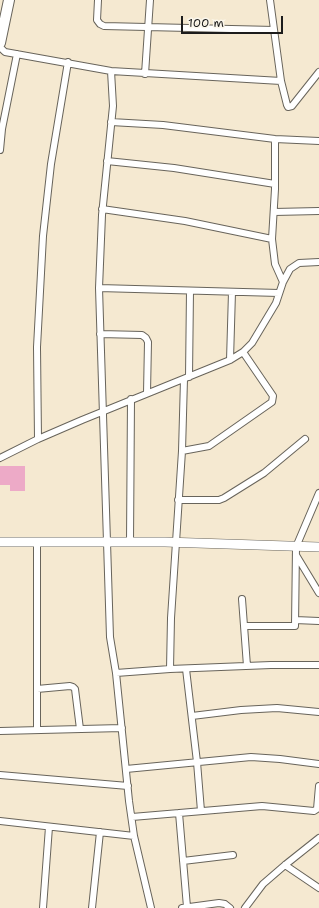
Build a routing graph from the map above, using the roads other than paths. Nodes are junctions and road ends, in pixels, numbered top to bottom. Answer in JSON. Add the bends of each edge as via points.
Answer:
{"nodes":[{"id":1,"x":9,"y":0,"type":"edge"},
{"id":2,"x":98,"y":0,"type":"edge"},
{"id":3,"x":150,"y":0,"type":"edge"},
{"id":4,"x":270,"y":0,"type":"edge"},
{"id":5,"x":148,"y":27,"type":"junction"},
{"id":6,"x":274,"y":30,"type":"junction"},
{"id":7,"x":1,"y":49,"type":"edge"},
{"id":8,"x":17,"y":54,"type":"junction"},
{"id":9,"x":68,"y":62,"type":"junction"},
{"id":10,"x":111,"y":71,"type":"junction"},
{"id":11,"x":319,"y":72,"type":"edge"},
{"id":12,"x":145,"y":74,"type":"junction"},
{"id":13,"x":281,"y":81,"type":"junction"},
{"id":14,"x":111,"y":122,"type":"junction"},
{"id":15,"x":275,"y":139,"type":"junction"},
{"id":16,"x":319,"y":141,"type":"edge"},
{"id":17,"x":0,"y":150,"type":"edge"},
{"id":18,"x":107,"y":161,"type":"junction"},
{"id":19,"x":275,"y":184,"type":"junction"},
{"id":20,"x":102,"y":209,"type":"junction"},
{"id":21,"x":319,"y":211,"type":"edge"},
{"id":22,"x":274,"y":212,"type":"junction"},
{"id":23,"x":272,"y":239,"type":"junction"},
{"id":24,"x":319,"y":262,"type":"edge"},
{"id":25,"x":283,"y":282,"type":"junction"},
{"id":26,"x":99,"y":288,"type":"junction"},
{"id":27,"x":190,"y":291,"type":"junction"},
{"id":28,"x":232,"y":292,"type":"junction"},
{"id":29,"x":279,"y":293,"type":"junction"},
{"id":30,"x":100,"y":334,"type":"junction"},
{"id":31,"x":243,"y":352,"type":"junction"},
{"id":32,"x":230,"y":360,"type":"junction"},
{"id":33,"x":186,"y":378,"type":"junction"},
{"id":34,"x":147,"y":393,"type":"junction"},
{"id":35,"x":131,"y":399,"type":"junction"},
{"id":36,"x":104,"y":411,"type":"junction"},
{"id":37,"x":305,"y":438,"type":"dead end"},
{"id":38,"x":38,"y":439,"type":"junction"},
{"id":39,"x":182,"y":451,"type":"junction"},
{"id":40,"x":0,"y":458,"type":"edge"},
{"id":41,"x":319,"y":493,"type":"edge"},
{"id":42,"x":178,"y":500,"type":"junction"},
{"id":43,"x":0,"y":542,"type":"edge"},
{"id":44,"x":37,"y":542,"type":"junction"},
{"id":45,"x":107,"y":542,"type":"junction"},
{"id":46,"x":130,"y":542,"type":"junction"},
{"id":47,"x":176,"y":543,"type":"junction"},
{"id":48,"x":319,"y":548,"type":"edge"},
{"id":49,"x":296,"y":551,"type":"junction"},
{"id":50,"x":319,"y":593,"type":"edge"},
{"id":51,"x":242,"y":599,"type":"dead end"},
{"id":52,"x":295,"y":620,"type":"junction"},
{"id":53,"x":319,"y":621,"type":"edge"},
{"id":54,"x":244,"y":626,"type":"junction"},
{"id":55,"x":319,"y":665,"type":"edge"},
{"id":56,"x":248,"y":666,"type":"junction"},
{"id":57,"x":170,"y":669,"type":"junction"},
{"id":58,"x":186,"y":669,"type":"junction"},
{"id":59,"x":116,"y":673,"type":"junction"},
{"id":60,"x":37,"y":689,"type":"junction"},
{"id":61,"x":319,"y":712,"type":"edge"},
{"id":62,"x":192,"y":716,"type":"junction"},
{"id":63,"x":122,"y":728,"type":"junction"},
{"id":64,"x":80,"y":729,"type":"junction"},
{"id":65,"x":37,"y":730,"type":"junction"},
{"id":66,"x":0,"y":731,"type":"edge"},
{"id":67,"x":197,"y":762,"type":"junction"},
{"id":68,"x":319,"y":764,"type":"edge"},
{"id":69,"x":126,"y":769,"type":"junction"},
{"id":70,"x":0,"y":775,"type":"edge"},
{"id":71,"x":128,"y":786,"type":"junction"},
{"id":72,"x":319,"y":786,"type":"edge"},
{"id":73,"x":201,"y":812,"type":"junction"},
{"id":74,"x":179,"y":813,"type":"junction"},
{"id":75,"x":132,"y":817,"type":"junction"},
{"id":76,"x":0,"y":821,"type":"edge"},
{"id":77,"x":50,"y":827,"type":"junction"},
{"id":78,"x":100,"y":832,"type":"junction"},
{"id":79,"x":134,"y":836,"type":"junction"},
{"id":80,"x":318,"y":841,"type":"edge"},
{"id":81,"x":233,"y":855,"type":"dead end"},
{"id":82,"x":183,"y":861,"type":"junction"},
{"id":83,"x":285,"y":865,"type":"junction"},
{"id":84,"x":319,"y":888,"type":"edge"},
{"id":85,"x":43,"y":908,"type":"edge"},
{"id":86,"x":92,"y":908,"type":"edge"},
{"id":87,"x":150,"y":908,"type":"edge"},
{"id":88,"x":185,"y":908,"type":"edge"},
{"id":89,"x":230,"y":908,"type":"edge"},
{"id":90,"x":245,"y":908,"type":"edge"}],
"edges":[{"from":1,"to":7,"type":"highway"},
{"from":2,"to":5,"type":"street","via":[[97,20],[100,24]]},
{"from":3,"to":5,"type":"street"},
{"from":4,"to":6,"type":"street"},
{"from":5,"to":6,"type":"street"},
{"from":5,"to":12,"type":"street"},
{"from":6,"to":13,"type":"street"},
{"from":7,"to":8,"type":"street"},
{"from":8,"to":9,"type":"street"},
{"from":8,"to":17,"type":"street"},
{"from":9,"to":10,"type":"street"},
{"from":9,"to":38,"type":"street","via":[[43,229],[37,347]]},
{"from":10,"to":12,"type":"street"},
{"from":10,"to":14,"type":"street"},
{"from":11,"to":13,"type":"street","via":[[292,106],[288,107]]},
{"from":12,"to":13,"type":"street"},
{"from":14,"to":15,"type":"street","via":[[163,125]]},
{"from":14,"to":18,"type":"street"},
{"from":15,"to":16,"type":"street"},
{"from":15,"to":19,"type":"street"},
{"from":18,"to":19,"type":"street","via":[[174,168]]},
{"from":18,"to":20,"type":"street"},
{"from":19,"to":22,"type":"street"},
{"from":20,"to":23,"type":"street","via":[[185,221]]},
{"from":20,"to":26,"type":"street"},
{"from":21,"to":22,"type":"street"},
{"from":22,"to":23,"type":"street"},
{"from":23,"to":25,"type":"street","via":[[275,264]]},
{"from":24,"to":25,"type":"street","via":[[299,263],[290,269]]},
{"from":25,"to":29,"type":"street"},
{"from":26,"to":27,"type":"street"},
{"from":26,"to":30,"type":"street"},
{"from":27,"to":28,"type":"street"},
{"from":27,"to":33,"type":"street"},
{"from":28,"to":29,"type":"street"},
{"from":28,"to":32,"type":"street"},
{"from":29,"to":31,"type":"street","via":[[276,303],[256,336]]},
{"from":30,"to":34,"type":"street","via":[[142,335],[146,338]]},
{"from":30,"to":36,"type":"street"},
{"from":31,"to":32,"type":"street"},
{"from":31,"to":39,"type":"street","via":[[273,396],[272,402],[209,446]]},
{"from":32,"to":33,"type":"street"},
{"from":33,"to":34,"type":"street"},
{"from":33,"to":39,"type":"street"},
{"from":34,"to":35,"type":"street"},
{"from":35,"to":36,"type":"street"},
{"from":35,"to":46,"type":"street"},
{"from":36,"to":38,"type":"street"},
{"from":36,"to":45,"type":"street"},
{"from":37,"to":42,"type":"street","via":[[264,472],[224,498]]},
{"from":38,"to":40,"type":"street"},
{"from":39,"to":42,"type":"street"},
{"from":41,"to":49,"type":"street"},
{"from":42,"to":47,"type":"street"},
{"from":43,"to":44,"type":"main road"},
{"from":44,"to":45,"type":"main road"},
{"from":44,"to":60,"type":"street"},
{"from":45,"to":46,"type":"main road"},
{"from":45,"to":59,"type":"street","via":[[110,637]]},
{"from":46,"to":47,"type":"main road"},
{"from":47,"to":49,"type":"main road"},
{"from":47,"to":57,"type":"street"},
{"from":48,"to":49,"type":"main road"},
{"from":49,"to":50,"type":"street"},
{"from":49,"to":52,"type":"street"},
{"from":51,"to":54,"type":"street"},
{"from":52,"to":53,"type":"street"},
{"from":52,"to":54,"type":"street","via":[[294,626]]},
{"from":54,"to":56,"type":"street"},
{"from":55,"to":56,"type":"street"},
{"from":56,"to":58,"type":"street"},
{"from":57,"to":58,"type":"street"},
{"from":57,"to":59,"type":"street"},
{"from":58,"to":62,"type":"street"},
{"from":59,"to":63,"type":"street"},
{"from":60,"to":64,"type":"street","via":[[73,687]]},
{"from":60,"to":65,"type":"street"},
{"from":61,"to":62,"type":"street","via":[[277,708]]},
{"from":62,"to":67,"type":"street"},
{"from":63,"to":64,"type":"street"},
{"from":63,"to":69,"type":"street"},
{"from":64,"to":65,"type":"street"},
{"from":65,"to":66,"type":"street"},
{"from":67,"to":68,"type":"street","via":[[251,757]]},
{"from":67,"to":69,"type":"street"},
{"from":67,"to":73,"type":"street"},
{"from":69,"to":71,"type":"street"},
{"from":70,"to":71,"type":"street"},
{"from":71,"to":75,"type":"street"},
{"from":72,"to":73,"type":"street","via":[[317,809],[314,811],[262,806]]},
{"from":73,"to":74,"type":"street"},
{"from":74,"to":75,"type":"street"},
{"from":74,"to":82,"type":"street"},
{"from":75,"to":79,"type":"street"},
{"from":76,"to":77,"type":"street"},
{"from":77,"to":78,"type":"street"},
{"from":77,"to":85,"type":"street"},
{"from":78,"to":79,"type":"street"},
{"from":78,"to":86,"type":"street"},
{"from":79,"to":87,"type":"street"},
{"from":80,"to":83,"type":"street"},
{"from":81,"to":82,"type":"street"},
{"from":82,"to":88,"type":"street"},
{"from":83,"to":84,"type":"street"},
{"from":83,"to":90,"type":"street","via":[[263,884]]},
{"from":88,"to":89,"type":"street","via":[[219,903]]}]}
